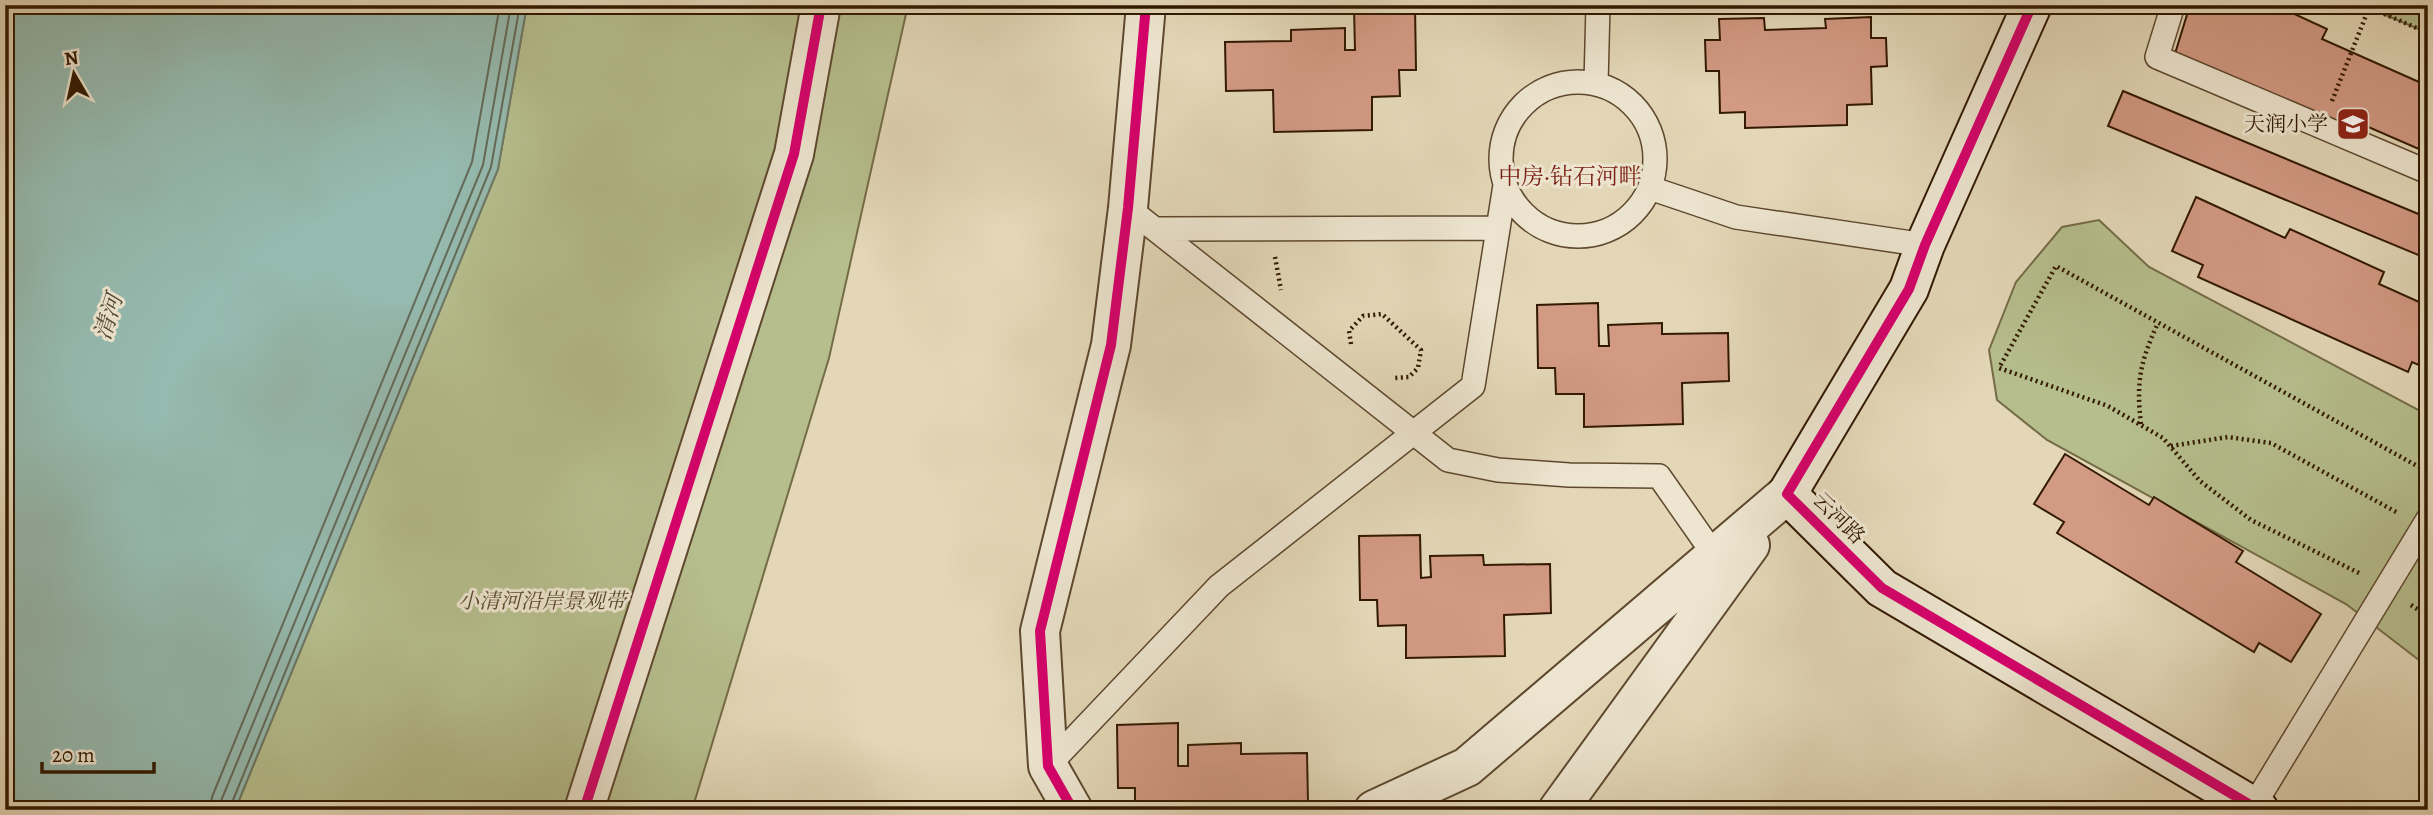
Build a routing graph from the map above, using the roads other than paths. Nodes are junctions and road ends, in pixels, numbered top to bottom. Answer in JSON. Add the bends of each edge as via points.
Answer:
{"nodes":[{"id":1,"x":821,"y":5,"type":"edge"},
{"id":2,"x":1146,"y":5,"type":"edge"},
{"id":3,"x":1598,"y":5,"type":"edge"},
{"id":4,"x":2032,"y":5,"type":"edge"},
{"id":5,"x":2173,"y":5,"type":"edge"},
{"id":6,"x":1596,"y":84,"type":"junction"},
{"id":7,"x":2428,"y":172,"type":"edge"},
{"id":8,"x":1505,"y":185,"type":"junction"},
{"id":9,"x":1650,"y":188,"type":"junction"},
{"id":10,"x":1142,"y":219,"type":"junction"},
{"id":11,"x":1497,"y":228,"type":"junction"},
{"id":12,"x":1926,"y":245,"type":"junction"},
{"id":13,"x":1413,"y":433,"type":"junction"},
{"id":14,"x":1787,"y":494,"type":"junction"},
{"id":15,"x":2425,"y":523,"type":"edge"},
{"id":16,"x":1715,"y":556,"type":"junction"},
{"id":17,"x":1048,"y":766,"type":"junction"},
{"id":18,"x":2256,"y":808,"type":"edge"},
{"id":19,"x":584,"y":810,"type":"edge"},
{"id":20,"x":1073,"y":810,"type":"edge"},
{"id":21,"x":1374,"y":810,"type":"edge"},
{"id":22,"x":1558,"y":810,"type":"edge"}],
"edges":[{"from":1,"to":19,"type":"street","via":[[794,154]]},
{"from":2,"to":10,"type":"street"},
{"from":3,"to":6,"type":"lane"},
{"from":4,"to":12,"type":"street","name":"云河路"},
{"from":5,"to":7,"type":"lane","via":[[2157,57]]},
{"from":6,"to":8,"type":"lane","via":[[1572,82],[1549,88],[1513,117],[1501,162]]},
{"from":6,"to":9,"type":"lane","via":[[1620,94],[1640,112],[1652,136],[1656,162]]},
{"from":8,"to":9,"type":"lane","via":[[1518,208],[1538,225],[1563,235],[1590,236],[1615,227],[1636,211]]},
{"from":8,"to":11,"type":"lane"},
{"from":9,"to":12,"type":"lane","via":[[1736,217]]},
{"from":10,"to":11,"type":"lane","via":[[1270,228]]},
{"from":10,"to":13,"type":"lane"},
{"from":10,"to":17,"type":"street","via":[[1040,631]]},
{"from":11,"to":13,"type":"lane","via":[[1473,386]]},
{"from":12,"to":14,"type":"street","name":"云河路","via":[[1909,289]]},
{"from":13,"to":16,"type":"lane","via":[[1448,460],[1498,470],[1659,476]]},
{"from":13,"to":17,"type":"lane","via":[[1219,586]]},
{"from":14,"to":16,"type":"street"},
{"from":14,"to":18,"type":"street","name":"云河路","via":[[1882,588]]},
{"from":14,"to":22,"type":"street"},
{"from":15,"to":18,"type":"lane"},
{"from":16,"to":21,"type":"street","via":[[1468,767]]},
{"from":17,"to":20,"type":"street"}]}
